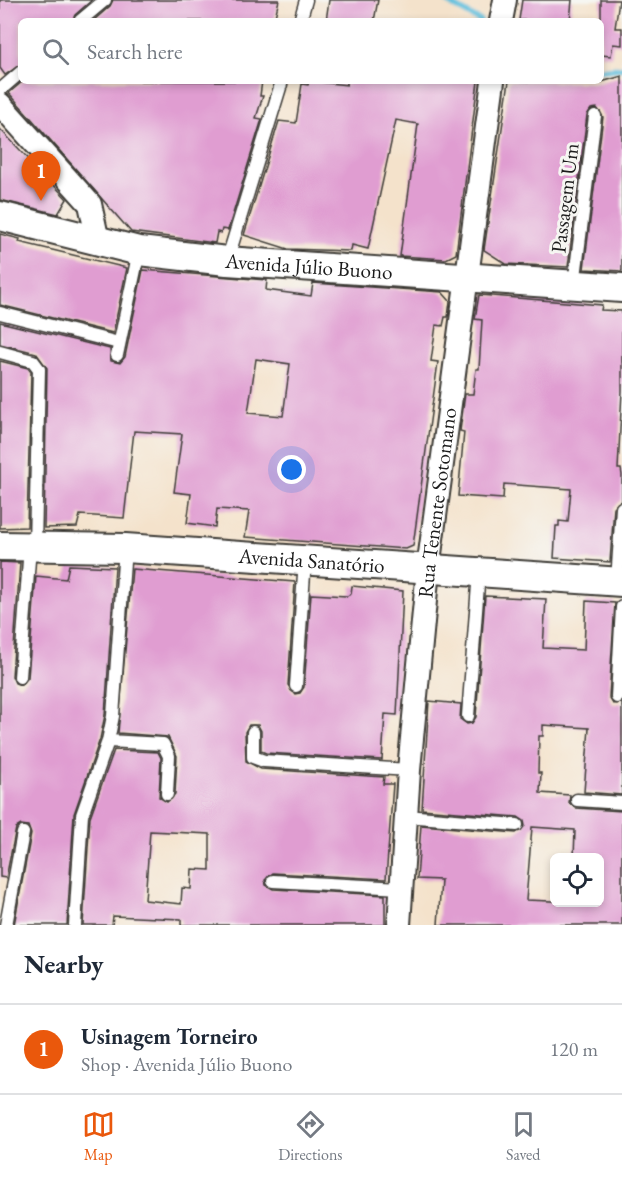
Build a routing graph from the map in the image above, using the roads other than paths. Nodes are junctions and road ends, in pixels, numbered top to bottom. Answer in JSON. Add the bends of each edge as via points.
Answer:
{"nodes":[{"id":1,"x":105,"y":0,"type":"edge"},
{"id":2,"x":306,"y":0,"type":"edge"},
{"id":3,"x":84,"y":18,"type":"edge"},
{"id":4,"x":301,"y":18,"type":"edge"},
{"id":5,"x":18,"y":75,"type":"edge"},
{"id":6,"x":281,"y":84,"type":"edge"},
{"id":7,"x":493,"y":84,"type":"edge"},
{"id":8,"x":0,"y":90,"type":"edge"},
{"id":9,"x":0,"y":104,"type":"edge"},
{"id":10,"x":595,"y":116,"type":"dead end"},
{"id":11,"x":0,"y":216,"type":"edge"},
{"id":12,"x":98,"y":242,"type":"junction"},
{"id":13,"x":139,"y":251,"type":"junction"},
{"id":14,"x":228,"y":261,"type":"junction"},
{"id":15,"x":467,"y":276,"type":"junction"},
{"id":16,"x":574,"y":285,"type":"junction"},
{"id":17,"x":622,"y":288,"type":"edge"},
{"id":18,"x":0,"y":313,"type":"edge"},
{"id":19,"x":0,"y":352,"type":"edge"},
{"id":20,"x":622,"y":508,"type":"edge"},
{"id":21,"x":0,"y":546,"type":"edge"},
{"id":22,"x":32,"y":546,"type":"junction"},
{"id":23,"x":125,"y":548,"type":"junction"},
{"id":24,"x":304,"y":560,"type":"junction"},
{"id":25,"x":428,"y":569,"type":"junction"},
{"id":26,"x":479,"y":572,"type":"junction"},
{"id":27,"x":620,"y":590,"type":"edge"},
{"id":28,"x":20,"y":677,"type":"dead end"},
{"id":29,"x":296,"y":686,"type":"dead end"},
{"id":30,"x":617,"y":697,"type":"dead end"},
{"id":31,"x":468,"y":716,"type":"dead end"},
{"id":32,"x":253,"y":732,"type":"dead end"},
{"id":33,"x":108,"y":741,"type":"junction"},
{"id":34,"x":409,"y":770,"type":"junction"},
{"id":35,"x":167,"y":794,"type":"dead end"},
{"id":36,"x":577,"y":800,"type":"dead end"},
{"id":37,"x":622,"y":803,"type":"edge"},
{"id":38,"x":406,"y":816,"type":"junction"},
{"id":39,"x":517,"y":825,"type":"dead end"},
{"id":40,"x":23,"y":833,"type":"dead end"},
{"id":41,"x":273,"y":881,"type":"dead end"},
{"id":42,"x":401,"y":888,"type":"junction"},
{"id":43,"x":6,"y":925,"type":"edge"},
{"id":44,"x":75,"y":925,"type":"edge"},
{"id":45,"x":399,"y":925,"type":"edge"}],
"edges":[{"from":1,"to":3,"type":"lane"},
{"from":2,"to":4,"type":"lane"},
{"from":5,"to":8,"type":"lane"},
{"from":6,"to":14,"type":"lane"},
{"from":7,"to":15,"type":"street","name":"Rua Tenente Sotomano"},
{"from":9,"to":12,"type":"street","via":[[90,204]]},
{"from":10,"to":16,"type":"lane","name":"Passagem Um"},
{"from":11,"to":12,"type":"street","name":"Avenida Júlio Buono"},
{"from":12,"to":13,"type":"street","name":"Avenida Júlio Buono"},
{"from":13,"to":14,"type":"street","name":"Avenida Júlio Buono"},
{"from":13,"to":18,"type":"lane","via":[[118,349]]},
{"from":14,"to":15,"type":"street","name":"Avenida Júlio Buono"},
{"from":15,"to":16,"type":"street","name":"Avenida Júlio Buono"},
{"from":15,"to":25,"type":"street","name":"Rua Tenente Sotomano"},
{"from":16,"to":17,"type":"street","name":"Avenida Júlio Buono"},
{"from":19,"to":22,"type":"lane","via":[[33,361],[39,369]]},
{"from":20,"to":27,"type":"lane"},
{"from":21,"to":22,"type":"street","name":"Avenida Sanatório"},
{"from":22,"to":23,"type":"street","name":"Avenida Sanatório"},
{"from":22,"to":28,"type":"lane"},
{"from":23,"to":24,"type":"street","name":"Avenida Sanatório"},
{"from":23,"to":33,"type":"lane"},
{"from":24,"to":25,"type":"street","name":"Avenida Sanatório"},
{"from":24,"to":29,"type":"lane"},
{"from":25,"to":26,"type":"street","name":"Avenida Sanatório"},
{"from":25,"to":34,"type":"street","name":"Rua Tenente Sotomano"},
{"from":26,"to":27,"type":"street","name":"Avenida Sanatório"},
{"from":26,"to":31,"type":"lane"},
{"from":27,"to":30,"type":"lane"},
{"from":32,"to":34,"type":"lane","via":[[253,757],[264,761]]},
{"from":33,"to":35,"type":"lane","via":[[163,744],[169,756]]},
{"from":33,"to":44,"type":"lane","via":[[82,815]]},
{"from":34,"to":38,"type":"street","name":"Rua Tenente Sotomano"},
{"from":36,"to":37,"type":"lane"},
{"from":38,"to":39,"type":"lane"},
{"from":38,"to":42,"type":"street","name":"Rua Tenente Sotomano"},
{"from":40,"to":43,"type":"lane"},
{"from":41,"to":42,"type":"lane"},
{"from":42,"to":45,"type":"street","name":"Rua Tenente Sotomano"}]}
